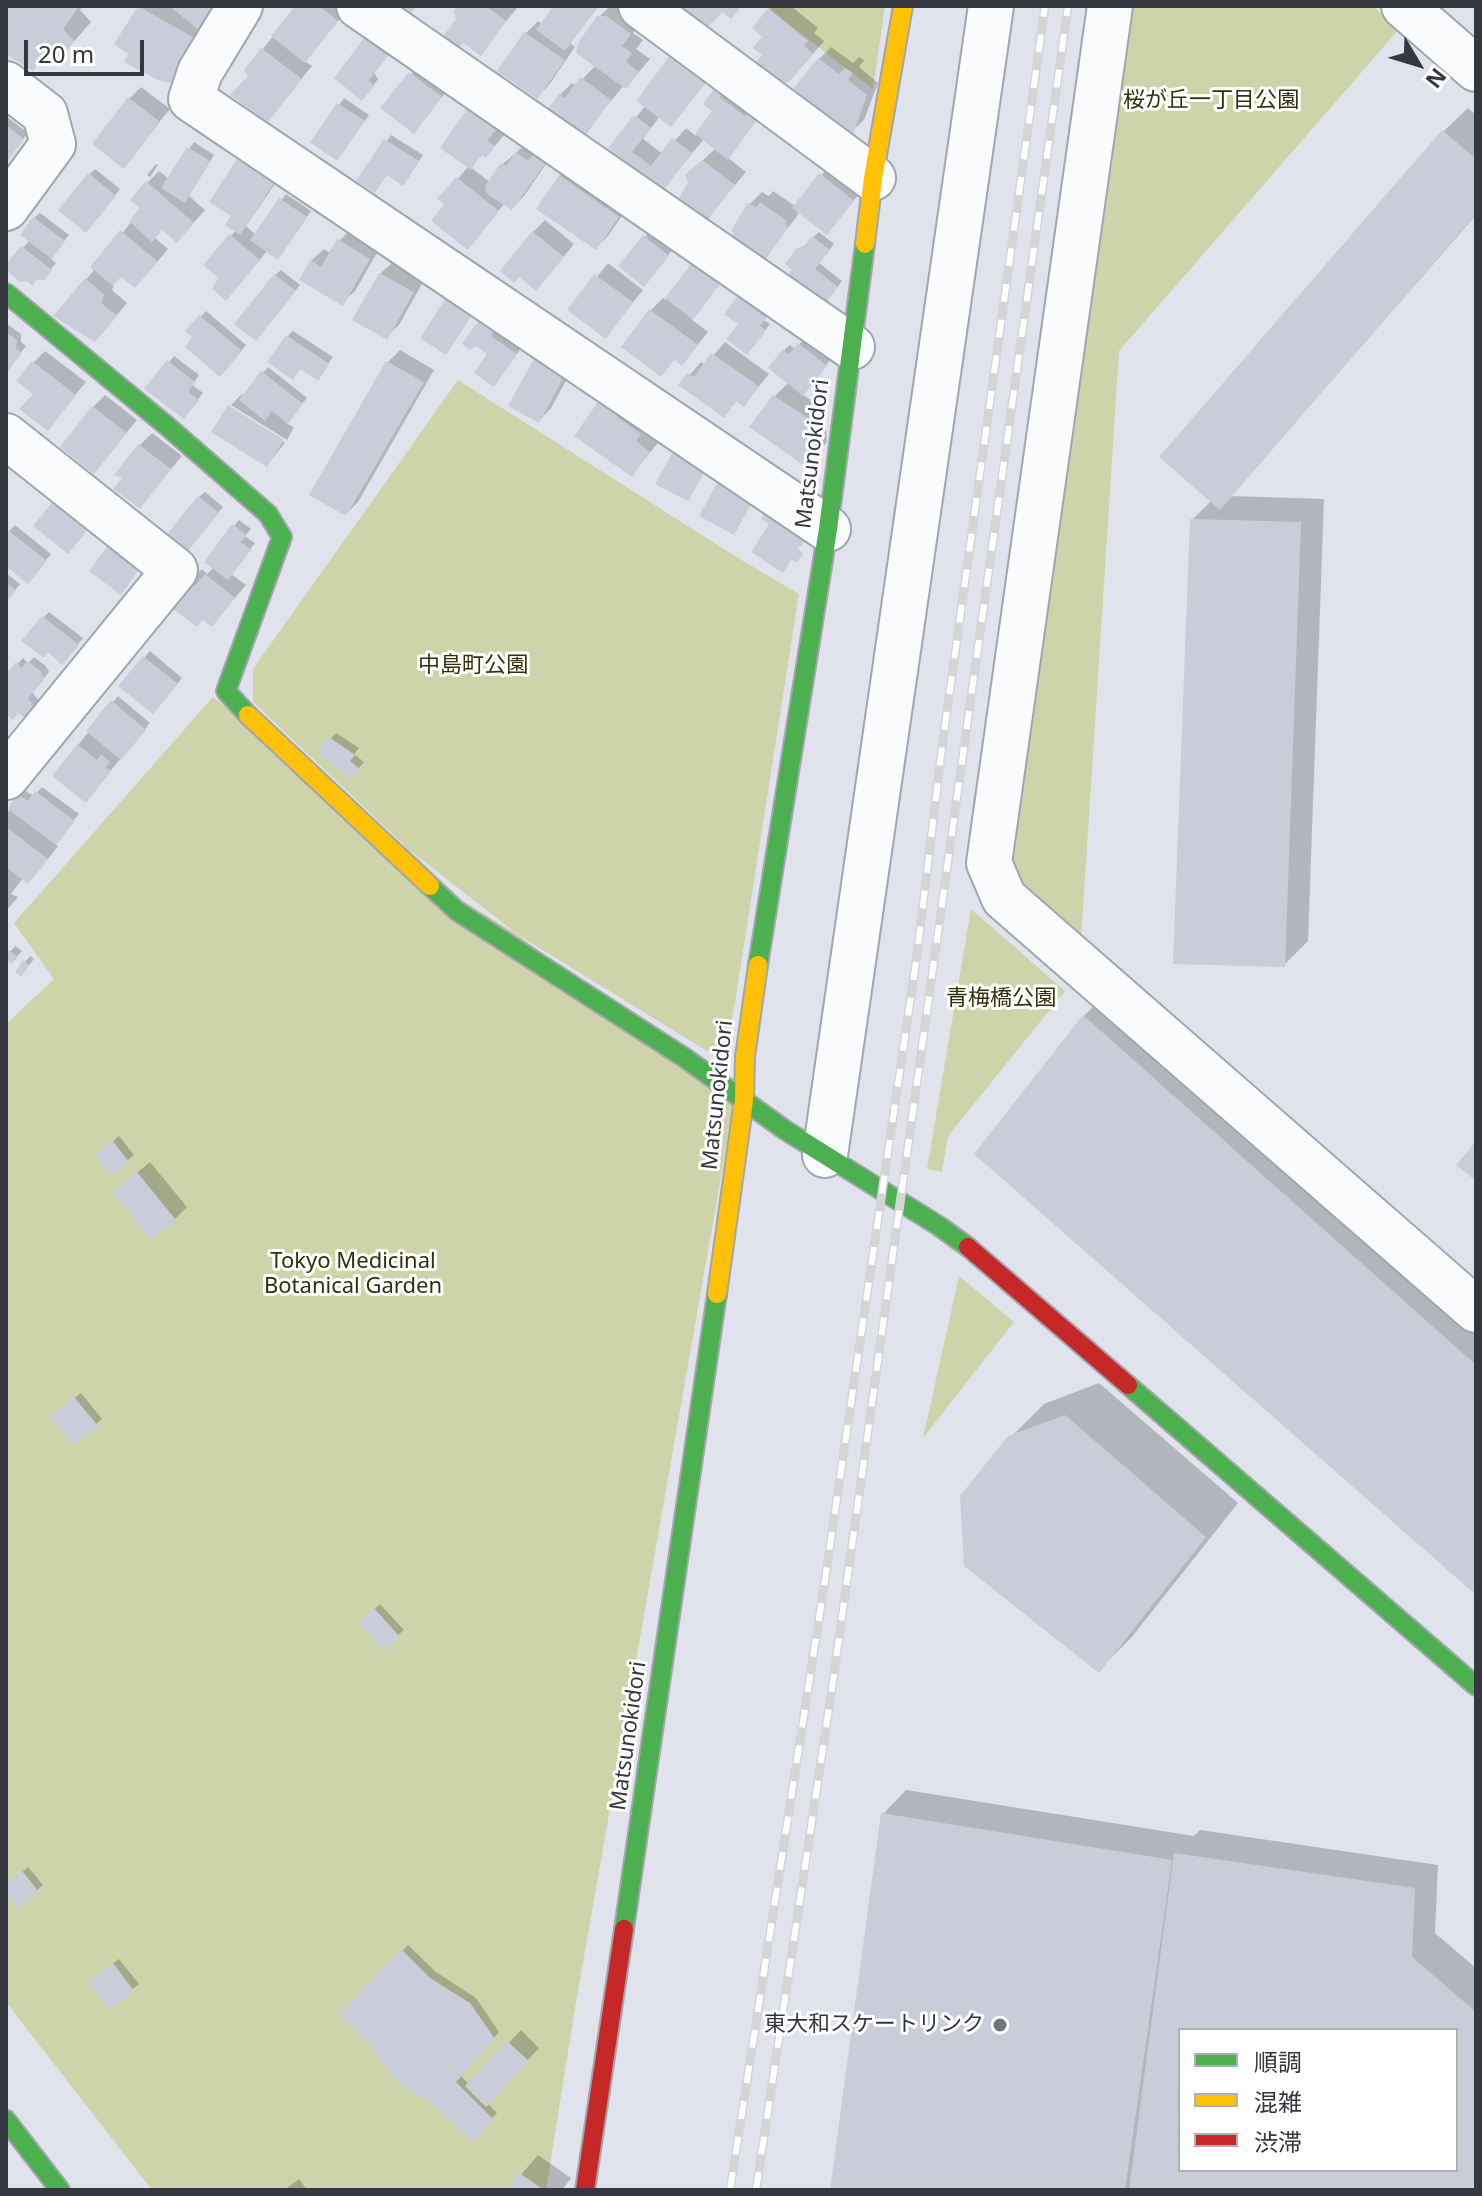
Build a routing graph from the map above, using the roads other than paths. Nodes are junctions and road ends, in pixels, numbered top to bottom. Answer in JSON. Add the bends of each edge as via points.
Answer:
{"nodes":[{"id":1,"x":240,"y":6,"type":"edge"},
{"id":2,"x":359,"y":6,"type":"edge"},
{"id":3,"x":641,"y":6,"type":"edge"},
{"id":4,"x":903,"y":6,"type":"edge"},
{"id":5,"x":991,"y":6,"type":"edge"},
{"id":6,"x":1110,"y":6,"type":"edge"},
{"id":7,"x":1404,"y":6,"type":"edge"},
{"id":8,"x":1476,"y":69,"type":"edge"},
{"id":9,"x":6,"y":84,"type":"edge"},
{"id":10,"x":873,"y":178,"type":"junction"},
{"id":11,"x":6,"y":208,"type":"edge"},
{"id":12,"x":6,"y":293,"type":"edge"},
{"id":13,"x":852,"y":347,"type":"junction"},
{"id":14,"x":6,"y":436,"type":"edge"},
{"id":15,"x":828,"y":529,"type":"junction"},
{"id":16,"x":11,"y":758,"type":"edge"},
{"id":17,"x":744,"y":1100,"type":"junction"},
{"id":18,"x":825,"y":1155,"type":"junction"},
{"id":19,"x":1476,"y":1310,"type":"edge"},
{"id":20,"x":1476,"y":1686,"type":"edge"},
{"id":21,"x":6,"y":2120,"type":"edge"},
{"id":22,"x":60,"y":2190,"type":"edge"},
{"id":23,"x":585,"y":2190,"type":"edge"}],
"edges":[{"from":1,"to":15,"type":"street","via":[[200,72],[191,99]]},
{"from":2,"to":13,"type":"street"},
{"from":3,"to":10,"type":"street"},
{"from":4,"to":10,"type":"street","name":"Matsunokidori"},
{"from":5,"to":18,"type":"street"},
{"from":6,"to":19,"type":"street","via":[[989,863],[1004,898]]},
{"from":7,"to":8,"type":"street"},
{"from":9,"to":11,"type":"street","via":[[45,114],[53,144]]},
{"from":10,"to":13,"type":"street","name":"Matsunokidori"},
{"from":12,"to":17,"type":"street","via":[[268,514],[282,537],[226,691],[457,911]]},
{"from":13,"to":15,"type":"street","name":"Matsunokidori"},
{"from":14,"to":16,"type":"street","via":[[175,570]]},
{"from":15,"to":17,"type":"street","name":"Matsunokidori","via":[[776,843],[745,1057]]},
{"from":17,"to":18,"type":"street"},
{"from":17,"to":23,"type":"street","name":"Matsunokidori"},
{"from":18,"to":20,"type":"street","via":[[974,1252]]},
{"from":21,"to":22,"type":"street"}]}
